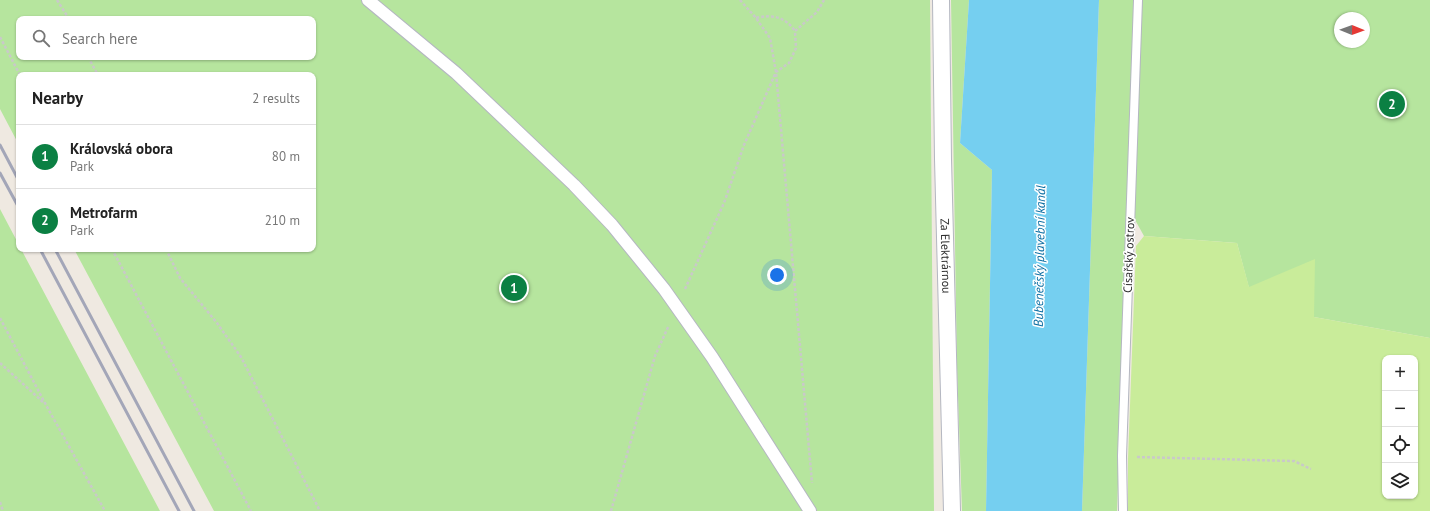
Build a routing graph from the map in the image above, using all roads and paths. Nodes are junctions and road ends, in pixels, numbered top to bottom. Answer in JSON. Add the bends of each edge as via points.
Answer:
{"nodes":[{"id":1,"x":57,"y":0,"type":"edge"},
{"id":2,"x":368,"y":0,"type":"edge"},
{"id":3,"x":740,"y":0,"type":"edge"},
{"id":4,"x":824,"y":0,"type":"edge"},
{"id":5,"x":941,"y":0,"type":"edge"},
{"id":6,"x":1138,"y":0,"type":"edge"},
{"id":7,"x":67,"y":16,"type":"edge"},
{"id":8,"x":756,"y":18,"type":"junction"},
{"id":9,"x":795,"y":31,"type":"junction"},
{"id":10,"x":0,"y":37,"type":"edge"},
{"id":11,"x":90,"y":60,"type":"edge"},
{"id":12,"x":18,"y":72,"type":"edge"},
{"id":13,"x":96,"y":72,"type":"edge"},
{"id":14,"x":776,"y":72,"type":"junction"},
{"id":15,"x":114,"y":252,"type":"edge"},
{"id":16,"x":167,"y":252,"type":"edge"},
{"id":17,"x":677,"y":308,"type":"junction"},
{"id":18,"x":0,"y":318,"type":"edge"},
{"id":19,"x":0,"y":363,"type":"edge"},
{"id":20,"x":46,"y":405,"type":"junction"},
{"id":21,"x":1122,"y":456,"type":"junction"},
{"id":22,"x":1311,"y":469,"type":"dead end"},
{"id":23,"x":813,"y":488,"type":"dead end"},
{"id":24,"x":0,"y":502,"type":"edge"},
{"id":25,"x":3,"y":511,"type":"edge"},
{"id":26,"x":105,"y":511,"type":"edge"},
{"id":27,"x":251,"y":511,"type":"edge"},
{"id":28,"x":320,"y":511,"type":"edge"},
{"id":29,"x":611,"y":511,"type":"edge"},
{"id":30,"x":810,"y":511,"type":"edge"},
{"id":31,"x":952,"y":511,"type":"edge"},
{"id":32,"x":1122,"y":511,"type":"edge"}],
"edges":[{"from":1,"to":7,"type":"path"},
{"from":2,"to":17,"type":"street","via":[[456,73],[574,185],[612,225]]},
{"from":3,"to":8,"type":"path"},
{"from":4,"to":9,"type":"path","via":[[817,12]]},
{"from":5,"to":31,"type":"street","name":"Za Elektrárnou"},
{"from":6,"to":21,"type":"lane","name":"Císařský ostrov"},
{"from":8,"to":9,"type":"path","via":[[767,15],[779,17],[789,23]]},
{"from":8,"to":14,"type":"path","via":[[770,38]]},
{"from":9,"to":14,"type":"path","via":[[796,48],[789,63]]},
{"from":10,"to":12,"type":"path"},
{"from":11,"to":13,"type":"path"},
{"from":14,"to":17,"type":"path","via":[[744,145],[724,204]]},
{"from":14,"to":23,"type":"path"},
{"from":15,"to":27,"type":"path"},
{"from":16,"to":28,"type":"path","via":[[180,278],[241,357]]},
{"from":17,"to":29,"type":"path","via":[[655,356]]},
{"from":17,"to":30,"type":"street","via":[[712,357]]},
{"from":18,"to":20,"type":"path"},
{"from":19,"to":20,"type":"path"},
{"from":20,"to":26,"type":"path"},
{"from":21,"to":22,"type":"path","via":[[1294,461]]},
{"from":21,"to":32,"type":"lane","name":"Císařský ostrov"},
{"from":24,"to":25,"type":"path"}]}
